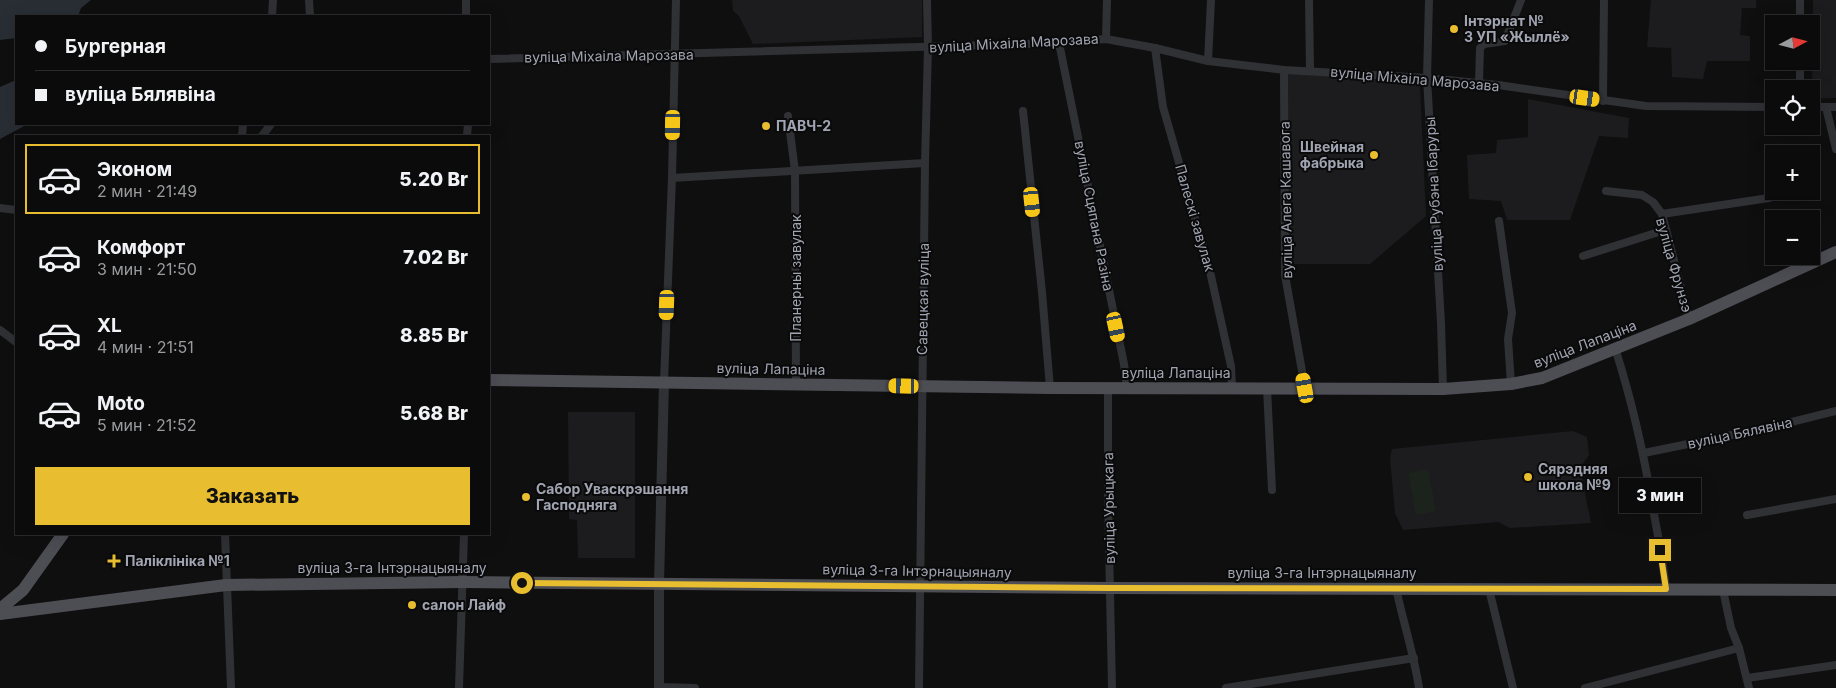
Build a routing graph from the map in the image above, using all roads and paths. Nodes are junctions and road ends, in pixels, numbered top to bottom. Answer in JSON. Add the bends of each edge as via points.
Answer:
{"nodes":[{"id":1,"x":273,"y":0,"type":"edge"},
{"id":2,"x":309,"y":0,"type":"edge"},
{"id":3,"x":466,"y":0,"type":"edge"},
{"id":4,"x":676,"y":0,"type":"edge"},
{"id":5,"x":927,"y":0,"type":"edge"},
{"id":6,"x":1106,"y":0,"type":"edge"},
{"id":7,"x":1211,"y":0,"type":"edge"},
{"id":8,"x":1309,"y":0,"type":"edge"},
{"id":9,"x":1429,"y":0,"type":"edge"},
{"id":10,"x":1521,"y":0,"type":"edge"},
{"id":11,"x":1604,"y":0,"type":"edge"},
{"id":12,"x":1800,"y":0,"type":"edge"},
{"id":13,"x":272,"y":15,"type":"edge"},
{"id":14,"x":310,"y":15,"type":"edge"},
{"id":15,"x":466,"y":15,"type":"edge"},
{"id":16,"x":1800,"y":15,"type":"edge"},
{"id":17,"x":1106,"y":38,"type":"junction"},
{"id":18,"x":1059,"y":43,"type":"junction"},
{"id":19,"x":928,"y":48,"type":"junction"},
{"id":20,"x":1156,"y":48,"type":"junction"},
{"id":21,"x":674,"y":55,"type":"junction"},
{"id":22,"x":490,"y":59,"type":"edge"},
{"id":23,"x":1208,"y":61,"type":"junction"},
{"id":24,"x":1284,"y":70,"type":"junction"},
{"id":25,"x":1310,"y":70,"type":"junction"},
{"id":26,"x":1427,"y":78,"type":"junction"},
{"id":27,"x":1479,"y":84,"type":"junction"},
{"id":28,"x":1603,"y":101,"type":"junction"},
{"id":29,"x":1765,"y":107,"type":"edge"},
{"id":30,"x":1820,"y":107,"type":"edge"},
{"id":31,"x":1826,"y":107,"type":"junction"},
{"id":32,"x":1836,"y":107,"type":"edge"},
{"id":33,"x":1023,"y":111,"type":"dead end"},
{"id":34,"x":788,"y":116,"type":"dead end"},
{"id":35,"x":1836,"y":149,"type":"edge"},
{"id":36,"x":924,"y":162,"type":"junction"},
{"id":37,"x":795,"y":171,"type":"junction"},
{"id":38,"x":672,"y":178,"type":"junction"},
{"id":39,"x":1606,"y":191,"type":"dead end"},
{"id":40,"x":1765,"y":199,"type":"edge"},
{"id":41,"x":0,"y":208,"type":"edge"},
{"id":42,"x":15,"y":210,"type":"edge"},
{"id":43,"x":1662,"y":214,"type":"junction"},
{"id":44,"x":1499,"y":221,"type":"dead end"},
{"id":45,"x":1665,"y":230,"type":"junction"},
{"id":46,"x":1836,"y":252,"type":"edge"},
{"id":47,"x":1583,"y":256,"type":"dead end"},
{"id":48,"x":1689,"y":319,"type":"junction"},
{"id":49,"x":0,"y":330,"type":"edge"},
{"id":50,"x":15,"y":341,"type":"edge"},
{"id":51,"x":1615,"y":348,"type":"junction"},
{"id":52,"x":490,"y":380,"type":"edge"},
{"id":53,"x":664,"y":382,"type":"junction"},
{"id":54,"x":796,"y":384,"type":"junction"},
{"id":55,"x":1511,"y":384,"type":"junction"},
{"id":56,"x":922,"y":387,"type":"junction"},
{"id":57,"x":1050,"y":388,"type":"junction"},
{"id":58,"x":1108,"y":388,"type":"junction"},
{"id":59,"x":1127,"y":388,"type":"junction"},
{"id":60,"x":1232,"y":388,"type":"junction"},
{"id":61,"x":1267,"y":388,"type":"junction"},
{"id":62,"x":1305,"y":388,"type":"junction"},
{"id":63,"x":1443,"y":388,"type":"junction"},
{"id":64,"x":1836,"y":411,"type":"edge"},
{"id":65,"x":1644,"y":454,"type":"junction"},
{"id":66,"x":1272,"y":490,"type":"dead end"},
{"id":67,"x":1836,"y":499,"type":"edge"},
{"id":68,"x":1747,"y":515,"type":"dead end"},
{"id":69,"x":63,"y":535,"type":"edge"},
{"id":70,"x":225,"y":535,"type":"edge"},
{"id":71,"x":464,"y":535,"type":"edge"},
{"id":72,"x":463,"y":582,"type":"junction"},
{"id":73,"x":658,"y":584,"type":"junction"},
{"id":74,"x":226,"y":585,"type":"junction"},
{"id":75,"x":920,"y":585,"type":"junction"},
{"id":76,"x":1110,"y":588,"type":"junction"},
{"id":77,"x":1396,"y":588,"type":"junction"},
{"id":78,"x":1489,"y":589,"type":"junction"},
{"id":79,"x":1666,"y":589,"type":"junction"},
{"id":80,"x":24,"y":590,"type":"junction"},
{"id":81,"x":1723,"y":590,"type":"junction"},
{"id":82,"x":1836,"y":590,"type":"edge"},
{"id":83,"x":0,"y":609,"type":"edge"},
{"id":84,"x":40,"y":609,"type":"junction"},
{"id":85,"x":0,"y":614,"type":"edge"},
{"id":86,"x":1739,"y":648,"type":"junction"},
{"id":87,"x":1414,"y":658,"type":"junction"},
{"id":88,"x":1836,"y":664,"type":"edge"},
{"id":89,"x":1747,"y":678,"type":"junction"},
{"id":90,"x":659,"y":687,"type":"edge"},
{"id":91,"x":230,"y":688,"type":"edge"},
{"id":92,"x":459,"y":688,"type":"edge"},
{"id":93,"x":695,"y":688,"type":"edge"},
{"id":94,"x":919,"y":688,"type":"edge"},
{"id":95,"x":1112,"y":688,"type":"edge"},
{"id":96,"x":1226,"y":688,"type":"edge"},
{"id":97,"x":1419,"y":688,"type":"edge"},
{"id":98,"x":1513,"y":688,"type":"edge"},
{"id":99,"x":1585,"y":688,"type":"edge"},
{"id":100,"x":1749,"y":688,"type":"edge"}],
"edges":[{"from":1,"to":13,"type":"street"},
{"from":2,"to":14,"type":"street"},
{"from":3,"to":15,"type":"street"},
{"from":4,"to":21,"type":"street"},
{"from":5,"to":19,"type":"street","name":"Савецкая вуліца"},
{"from":6,"to":17,"type":"street"},
{"from":7,"to":23,"type":"street"},
{"from":8,"to":25,"type":"street"},
{"from":9,"to":26,"type":"street","name":"вуліца Рубэна Ібаруры"},
{"from":10,"to":27,"type":"street","via":[[1505,41],[1484,44],[1480,48]]},
{"from":11,"to":28,"type":"street"},
{"from":12,"to":16,"type":"street"},
{"from":17,"to":18,"type":"street","name":"вуліца Міхаіла Марозава"},
{"from":17,"to":20,"type":"street","name":"вуліца Міхаіла Марозава"},
{"from":18,"to":19,"type":"street","name":"вуліца Міхаіла Марозава"},
{"from":18,"to":59,"type":"street","name":"вуліца Сцяпана Разіна"},
{"from":19,"to":21,"type":"street","name":"вуліца Міхаіла Марозава"},
{"from":19,"to":36,"type":"street","name":"Савецкая вуліца"},
{"from":20,"to":23,"type":"street","name":"вуліца Міхаіла Марозава"},
{"from":20,"to":60,"type":"street","name":"Палескі завулак","via":[[1163,107],[1209,267],[1231,366]]},
{"from":21,"to":22,"type":"street","name":"вуліца Міхаіла Марозава"},
{"from":21,"to":38,"type":"street"},
{"from":23,"to":24,"type":"street","name":"вуліца Міхаіла Марозава"},
{"from":24,"to":25,"type":"street","name":"вуліца Міхаіла Марозава"},
{"from":24,"to":62,"type":"street","name":"вуліца Алега Кашавога","via":[[1285,275]]},
{"from":25,"to":26,"type":"street","name":"вуліца Міхаіла Марозава"},
{"from":26,"to":27,"type":"street","name":"вуліца Міхаіла Марозава"},
{"from":26,"to":63,"type":"street","name":"вуліца Рубэна Ібаруры"},
{"from":27,"to":28,"type":"street","name":"вуліца Міхаіла Марозава"},
{"from":28,"to":29,"type":"street","name":"вуліца Міхаіла Марозава","via":[[1646,106]]},
{"from":30,"to":31,"type":"street"},
{"from":31,"to":32,"type":"street"},
{"from":31,"to":35,"type":"street"},
{"from":33,"to":57,"type":"street"},
{"from":34,"to":37,"type":"street","name":"Планерны завулак"},
{"from":36,"to":37,"type":"street"},
{"from":36,"to":56,"type":"street","name":"Савецкая вуліца"},
{"from":37,"to":38,"type":"street"},
{"from":37,"to":54,"type":"street","name":"Планерны завулак"},
{"from":38,"to":53,"type":"street"},
{"from":39,"to":43,"type":"street","name":"вуліца Фрунзэ","via":[[1642,196],[1653,202]]},
{"from":40,"to":43,"type":"street"},
{"from":41,"to":42,"type":"street"},
{"from":43,"to":45,"type":"street","name":"вуліца Фрунзэ"},
{"from":44,"to":55,"type":"street","via":[[1512,313],[1508,339]]},
{"from":45,"to":47,"type":"street"},
{"from":45,"to":48,"type":"street","name":"вуліца Фрунзэ"},
{"from":46,"to":48,"type":"main road","name":"вуліца Лапаціна"},
{"from":48,"to":51,"type":"main road","name":"вуліца Лапаціна"},
{"from":49,"to":50,"type":"street"},
{"from":51,"to":55,"type":"main road","name":"вуліца Лапаціна","via":[[1542,378]]},
{"from":51,"to":65,"type":"street"},
{"from":52,"to":53,"type":"main road","name":"вуліца Лапаціна"},
{"from":53,"to":54,"type":"main road","name":"вуліца Лапаціна"},
{"from":53,"to":73,"type":"street"},
{"from":54,"to":56,"type":"main road","name":"вуліца Лапаціна"},
{"from":55,"to":63,"type":"main road","name":"вуліца Лапаціна"},
{"from":56,"to":57,"type":"main road","name":"вуліца Лапаціна"},
{"from":56,"to":75,"type":"street","name":"Савецкая вуліца"},
{"from":57,"to":58,"type":"main road","name":"вуліца Лапаціна"},
{"from":58,"to":59,"type":"main road","name":"вуліца Лапаціна"},
{"from":58,"to":76,"type":"street","name":"вуліца Урыцкага"},
{"from":59,"to":60,"type":"main road","name":"вуліца Лапаціна"},
{"from":60,"to":61,"type":"main road","name":"вуліца Лапаціна"},
{"from":61,"to":62,"type":"main road","name":"вуліца Лапаціна"},
{"from":61,"to":66,"type":"street"},
{"from":62,"to":63,"type":"main road","name":"вуліца Лапаціна"},
{"from":64,"to":65,"type":"street","name":"вуліца Бялявіна"},
{"from":65,"to":79,"type":"street"},
{"from":67,"to":68,"type":"street"},
{"from":69,"to":80,"type":"main road"},
{"from":70,"to":74,"type":"street"},
{"from":71,"to":72,"type":"street"},
{"from":72,"to":73,"type":"main road","name":"вуліца 3-га Інтэрнацыяналу"},
{"from":72,"to":74,"type":"main road","name":"вуліца 3-га Інтэрнацыяналу"},
{"from":72,"to":92,"type":"street"},
{"from":73,"to":75,"type":"main road","name":"вуліца 3-га Інтэрнацыяналу"},
{"from":73,"to":90,"type":"street"},
{"from":74,"to":84,"type":"main road","name":"вуліца 3-га Інтэрнацыяналу"},
{"from":74,"to":91,"type":"street"},
{"from":75,"to":76,"type":"main road","name":"вуліца 3-га Інтэрнацыяналу"},
{"from":75,"to":94,"type":"street","name":"Савецкая вуліца"},
{"from":76,"to":77,"type":"main road","name":"вуліца 3-га Інтэрнацыяналу"},
{"from":76,"to":95,"type":"street","name":"вуліца Урыцкага"},
{"from":77,"to":78,"type":"main road","name":"вуліца 3-га Інтэрнацыяналу"},
{"from":77,"to":87,"type":"street"},
{"from":78,"to":79,"type":"main road","name":"вуліца 3-га Інтэрнацыяналу"},
{"from":78,"to":98,"type":"street"},
{"from":79,"to":81,"type":"main road","name":"вуліца 3-га Інтэрнацыяналу"},
{"from":80,"to":83,"type":"main road"},
{"from":80,"to":84,"type":"main road","via":[[30,604]]},
{"from":81,"to":82,"type":"main road","name":"вуліца 3-га Інтэрнацыяналу"},
{"from":81,"to":86,"type":"street"},
{"from":84,"to":85,"type":"main road","name":"вуліца 3-га Інтэрнацыяналу"},
{"from":86,"to":89,"type":"street"},
{"from":86,"to":99,"type":"street"},
{"from":87,"to":96,"type":"street"},
{"from":87,"to":97,"type":"street"},
{"from":88,"to":89,"type":"street"},
{"from":89,"to":100,"type":"street"},
{"from":90,"to":93,"type":"street"}]}
